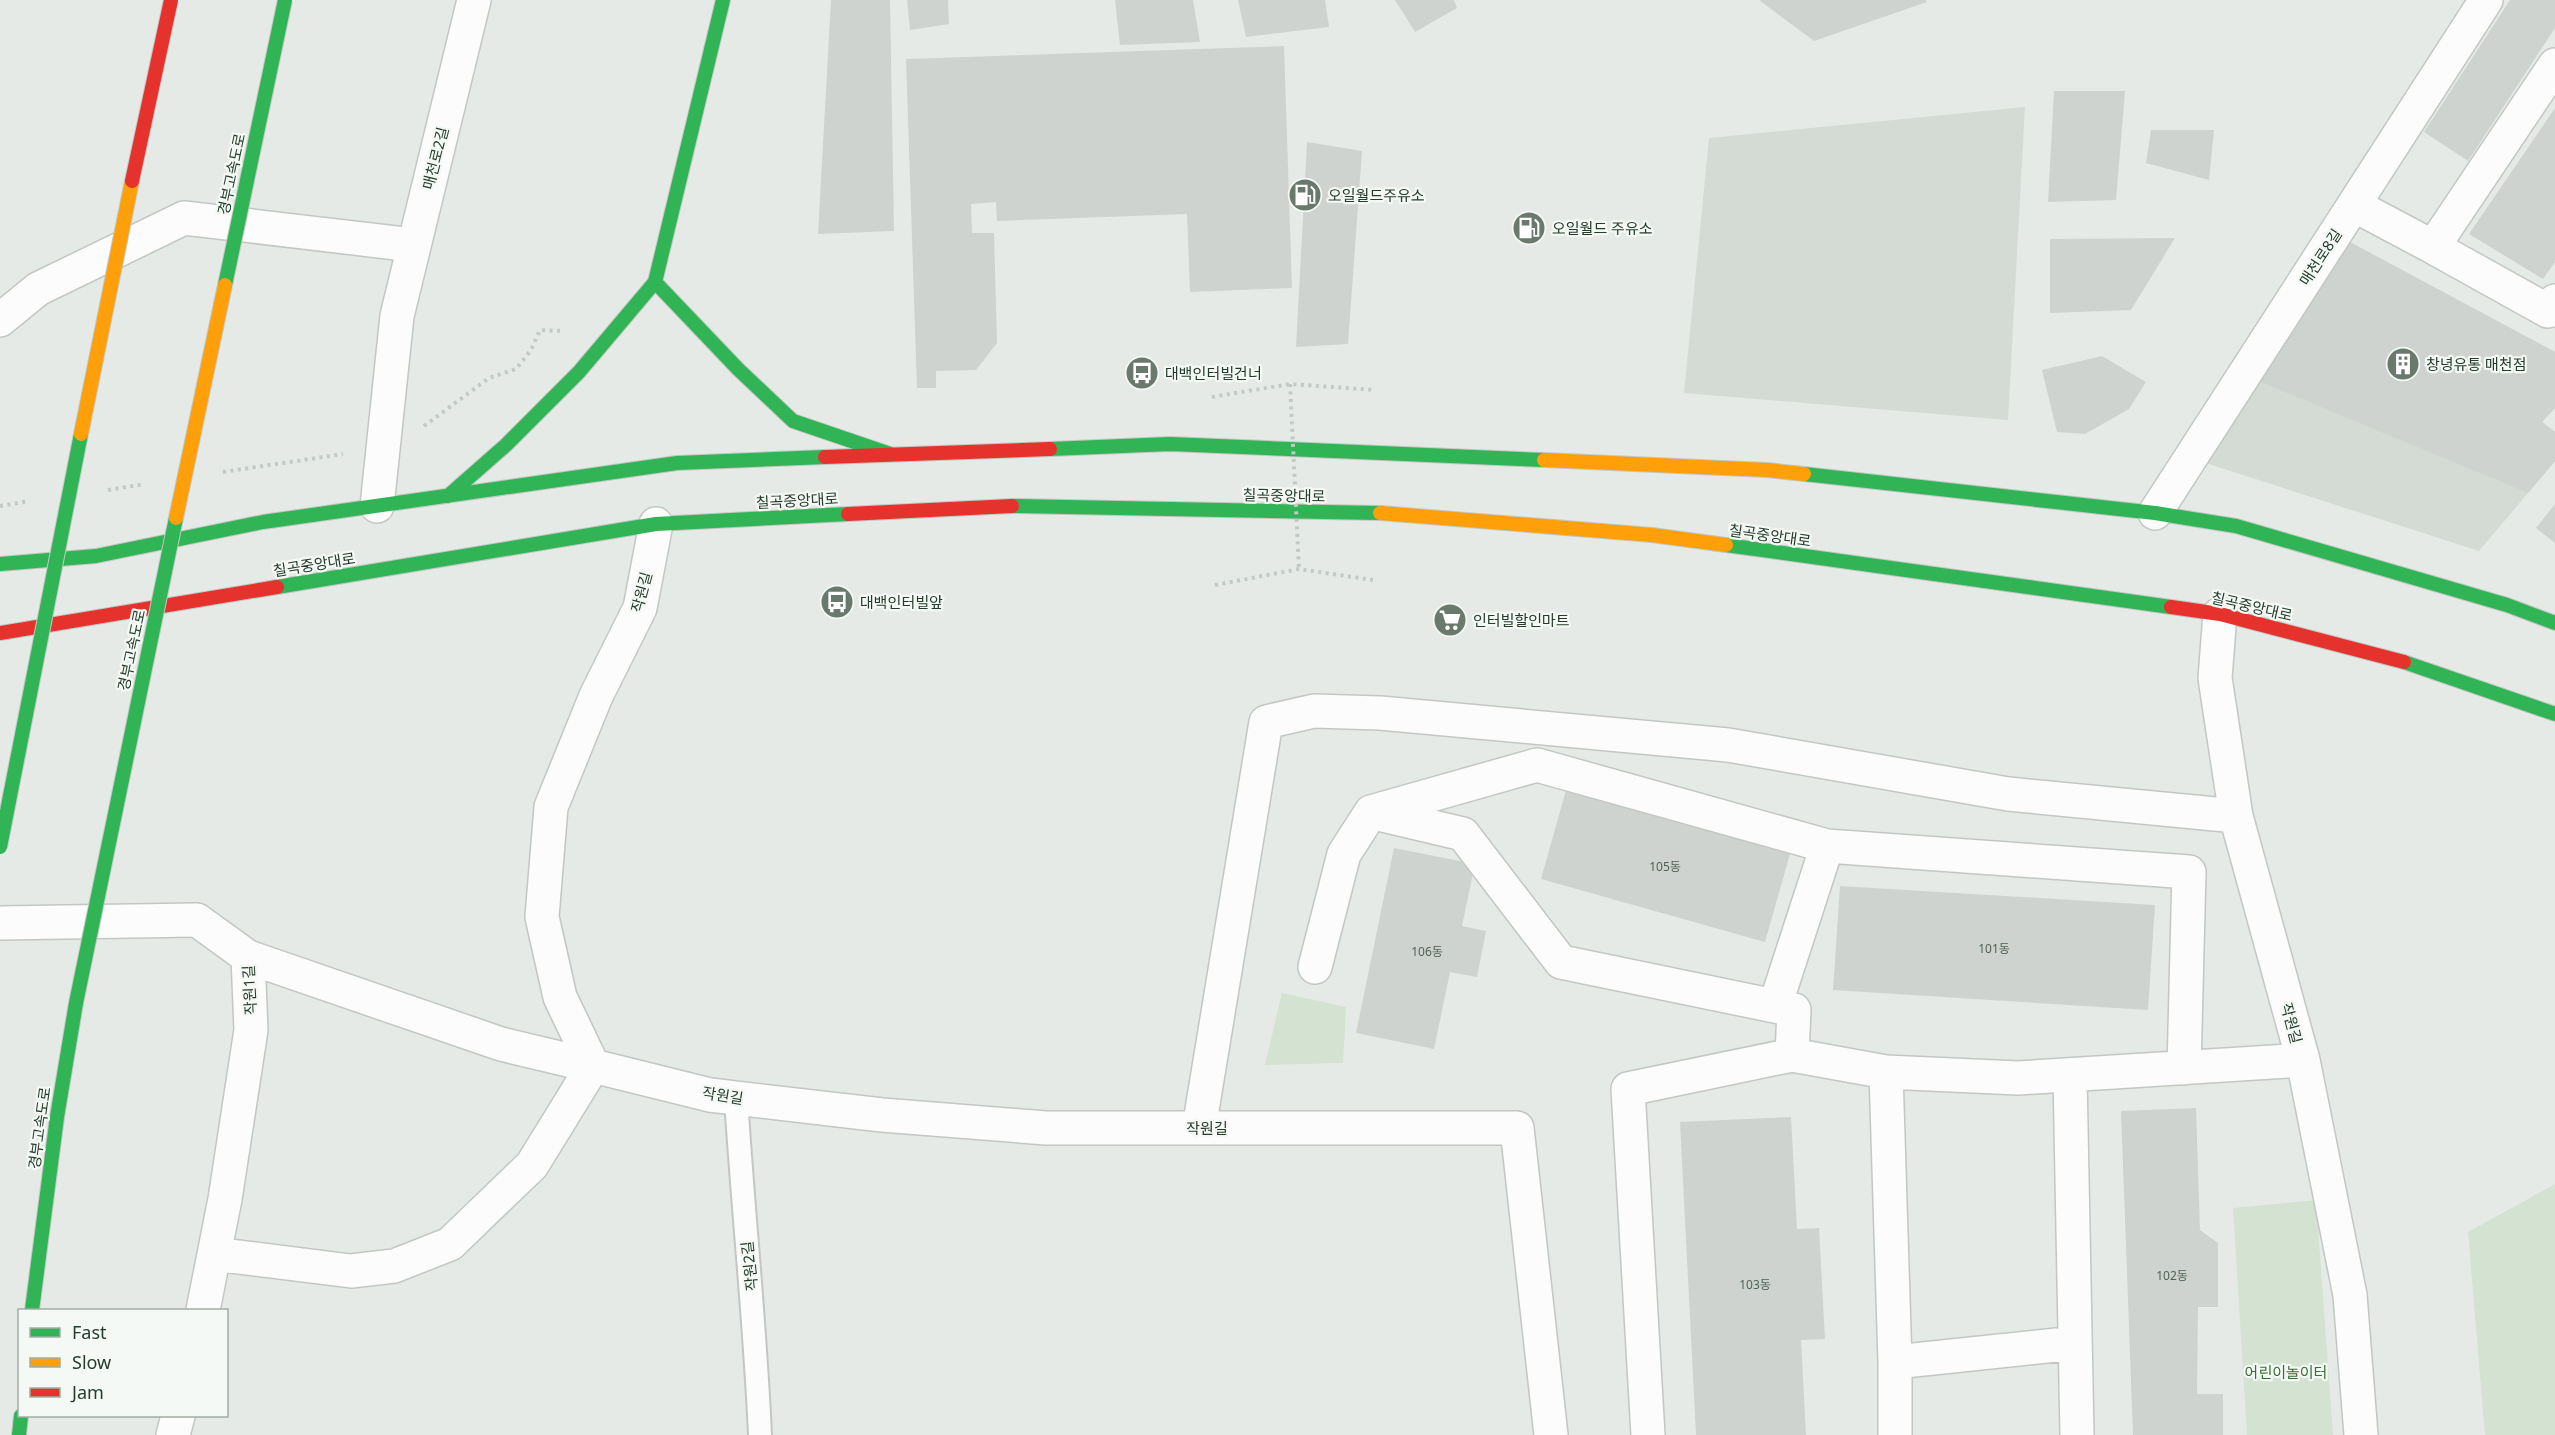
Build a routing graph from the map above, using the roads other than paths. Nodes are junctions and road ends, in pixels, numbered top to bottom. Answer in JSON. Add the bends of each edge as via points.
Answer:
{"nodes":[{"id":1,"x":171,"y":0,"type":"edge"},
{"id":2,"x":285,"y":0,"type":"edge"},
{"id":3,"x":723,"y":0,"type":"edge"},
{"id":4,"x":2486,"y":0,"type":"edge"},
{"id":5,"x":472,"y":10,"type":"edge"},
{"id":6,"x":2555,"y":65,"type":"edge"},
{"id":7,"x":2354,"y":205,"type":"junction"},
{"id":8,"x":413,"y":245,"type":"junction"},
{"id":9,"x":2433,"y":247,"type":"junction"},
{"id":10,"x":655,"y":282,"type":"junction"},
{"id":11,"x":2555,"y":301,"type":"edge"},
{"id":12,"x":0,"y":320,"type":"edge"},
{"id":13,"x":894,"y":455,"type":"junction"},
{"id":14,"x":448,"y":496,"type":"junction"},
{"id":15,"x":377,"y":506,"type":"junction"},
{"id":16,"x":2155,"y":513,"type":"junction"},
{"id":17,"x":656,"y":524,"type":"junction"},
{"id":18,"x":0,"y":564,"type":"edge"},
{"id":19,"x":2220,"y":614,"type":"junction"},
{"id":20,"x":2555,"y":623,"type":"edge"},
{"id":21,"x":0,"y":633,"type":"edge"},
{"id":22,"x":2555,"y":714,"type":"edge"},
{"id":23,"x":1371,"y":812,"type":"junction"},
{"id":24,"x":2236,"y":816,"type":"junction"},
{"id":25,"x":1827,"y":846,"type":"junction"},
{"id":26,"x":0,"y":847,"type":"edge"},
{"id":27,"x":13,"y":922,"type":"edge"},
{"id":28,"x":248,"y":957,"type":"junction"},
{"id":29,"x":1315,"y":968,"type":"dead end"},
{"id":30,"x":1775,"y":1006,"type":"junction"},
{"id":31,"x":1792,"y":1056,"type":"junction"},
{"id":32,"x":2302,"y":1060,"type":"junction"},
{"id":33,"x":593,"y":1066,"type":"junction"},
{"id":34,"x":2184,"y":1068,"type":"junction"},
{"id":35,"x":1886,"y":1072,"type":"junction"},
{"id":36,"x":2070,"y":1075,"type":"junction"},
{"id":37,"x":736,"y":1098,"type":"junction"},
{"id":38,"x":1198,"y":1128,"type":"junction"},
{"id":39,"x":214,"y":1254,"type":"junction"},
{"id":40,"x":32,"y":1309,"type":"edge"},
{"id":41,"x":203,"y":1309,"type":"edge"},
{"id":42,"x":2075,"y":1342,"type":"junction"},
{"id":43,"x":1895,"y":1362,"type":"junction"},
{"id":44,"x":21,"y":1417,"type":"edge"},
{"id":45,"x":178,"y":1417,"type":"edge"},
{"id":46,"x":19,"y":1435,"type":"edge"},
{"id":47,"x":173,"y":1435,"type":"edge"},
{"id":48,"x":760,"y":1435,"type":"edge"},
{"id":49,"x":1551,"y":1435,"type":"edge"},
{"id":50,"x":1648,"y":1435,"type":"edge"},
{"id":51,"x":1894,"y":1435,"type":"edge"},
{"id":52,"x":2077,"y":1435,"type":"edge"},
{"id":53,"x":2361,"y":1435,"type":"edge"}],
"edges":[{"from":1,"to":26,"type":"main road","bridge":true,"via":[[105,309]]},
{"from":2,"to":40,"type":"main road","name":"경부고속도로","bridge":true,"via":[[76,1004]]},
{"from":3,"to":10,"type":"main road"},
{"from":4,"to":7,"type":"street","name":"매천로8길"},
{"from":5,"to":8,"type":"street","name":"매천로2길"},
{"from":6,"to":9,"type":"street"},
{"from":7,"to":9,"type":"street"},
{"from":7,"to":16,"type":"street","name":"매천로8길"},
{"from":8,"to":12,"type":"street","via":[[184,218],[38,290]]},
{"from":8,"to":15,"type":"street","name":"매천로2길","via":[[398,316]]},
{"from":9,"to":11,"type":"street","via":[[2548,311]]},
{"from":10,"to":13,"type":"main road","via":[[793,421]]},
{"from":10,"to":14,"type":"main road","via":[[579,372]]},
{"from":13,"to":14,"type":"main road","via":[[677,463]]},
{"from":13,"to":16,"type":"main road","via":[[1170,444],[1767,470]]},
{"from":14,"to":15,"type":"main road"},
{"from":15,"to":18,"type":"main road","via":[[263,522],[96,555]]},
{"from":16,"to":20,"type":"main road","via":[[2236,526],[2507,604]]},
{"from":17,"to":19,"type":"main road","name":"칠곡중앙대로","via":[[1003,506],[1380,513],[1652,535]]},
{"from":17,"to":21,"type":"main road","name":"칠곡중앙대로"},
{"from":17,"to":33,"type":"street","name":"작원길","via":[[640,608],[596,696],[551,807],[542,917],[560,997]]},
{"from":19,"to":22,"type":"main road","name":"칠곡중앙대로","via":[[2386,656]]},
{"from":19,"to":24,"type":"street","name":"작원길","via":[[2215,678]]},
{"from":23,"to":25,"type":"street","via":[[1537,765]]},
{"from":23,"to":29,"type":"street","via":[[1344,854]]},
{"from":23,"to":30,"type":"street","via":[[1463,834],[1561,962]]},
{"from":24,"to":32,"type":"street","name":"작원길"},
{"from":24,"to":38,"type":"street","via":[[2008,794],[1728,745],[1380,713],[1314,711],[1266,722]]},
{"from":25,"to":30,"type":"street"},
{"from":25,"to":34,"type":"street","via":[[2189,872]]},
{"from":27,"to":28,"type":"street","name":"작원1길","via":[[197,920]]},
{"from":28,"to":33,"type":"street","via":[[501,1044]]},
{"from":28,"to":39,"type":"street","name":"작원1길","via":[[251,1030]]},
{"from":30,"to":31,"type":"street","via":[[1794,1010]]},
{"from":31,"to":35,"type":"street"},
{"from":31,"to":50,"type":"street","via":[[1628,1089]]},
{"from":32,"to":34,"type":"street"},
{"from":32,"to":53,"type":"street","name":"작원길","via":[[2350,1295]]},
{"from":33,"to":37,"type":"street","name":"작원길"},
{"from":33,"to":39,"type":"street","via":[[532,1165],[450,1244],[393,1266],[351,1270]]},
{"from":34,"to":36,"type":"street"},
{"from":35,"to":36,"type":"street","via":[[2018,1078]]},
{"from":35,"to":43,"type":"street"},
{"from":36,"to":42,"type":"street"},
{"from":37,"to":38,"type":"street","name":"작원길","via":[[1046,1128]]},
{"from":37,"to":48,"type":"lane","name":"작원2길"},
{"from":38,"to":49,"type":"street","name":"작원길","via":[[1517,1128]]},
{"from":39,"to":41,"type":"street","name":"작원1길"},
{"from":42,"to":43,"type":"street"},
{"from":42,"to":52,"type":"street"},
{"from":43,"to":51,"type":"street"},
{"from":44,"to":46,"type":"main road"},
{"from":45,"to":47,"type":"street"}]}
